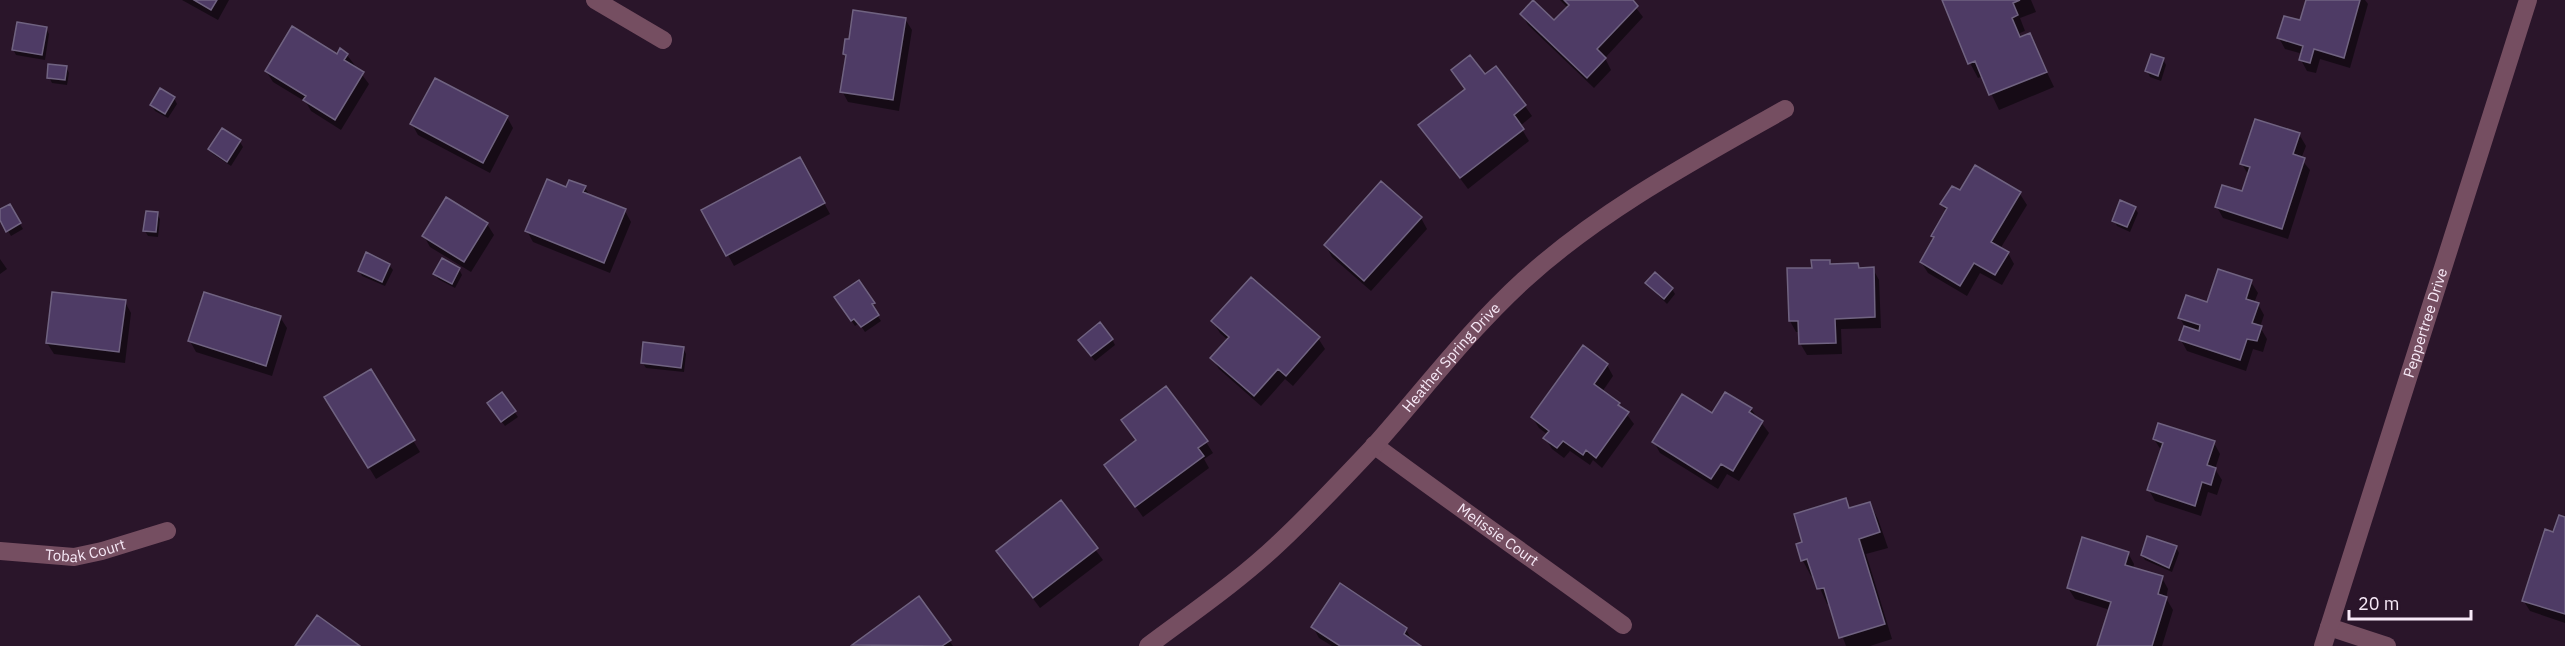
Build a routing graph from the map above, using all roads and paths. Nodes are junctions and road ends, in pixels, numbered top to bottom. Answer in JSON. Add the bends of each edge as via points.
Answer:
{"nodes":[{"id":1,"x":595,"y":0,"type":"edge"},
{"id":2,"x":2528,"y":0,"type":"edge"},
{"id":3,"x":663,"y":40,"type":"dead end"},
{"id":4,"x":1785,"y":109,"type":"dead end"},
{"id":5,"x":1374,"y":445,"type":"junction"},
{"id":6,"x":167,"y":531,"type":"dead end"},
{"id":7,"x":0,"y":551,"type":"edge"},
{"id":8,"x":1623,"y":625,"type":"dead end"},
{"id":9,"x":2329,"y":627,"type":"junction"},
{"id":10,"x":1148,"y":646,"type":"edge"},
{"id":11,"x":2323,"y":646,"type":"edge"},
{"id":12,"x":2387,"y":646,"type":"edge"}],
"edges":[{"from":1,"to":3,"type":"street"},
{"from":2,"to":9,"type":"street","name":"Peppertree Drive"},
{"from":4,"to":5,"type":"street","name":"Heather Spring Drive","via":[[1587,229],[1524,280]]},
{"from":5,"to":8,"type":"street","name":"Melissie Court"},
{"from":5,"to":10,"type":"street","name":"Heather Spring Drive","via":[[1279,543]]},
{"from":6,"to":7,"type":"street","name":"Tobak Court","via":[[74,557]]},
{"from":9,"to":11,"type":"street","name":"Peppertree Drive"},
{"from":9,"to":12,"type":"street"}]}
